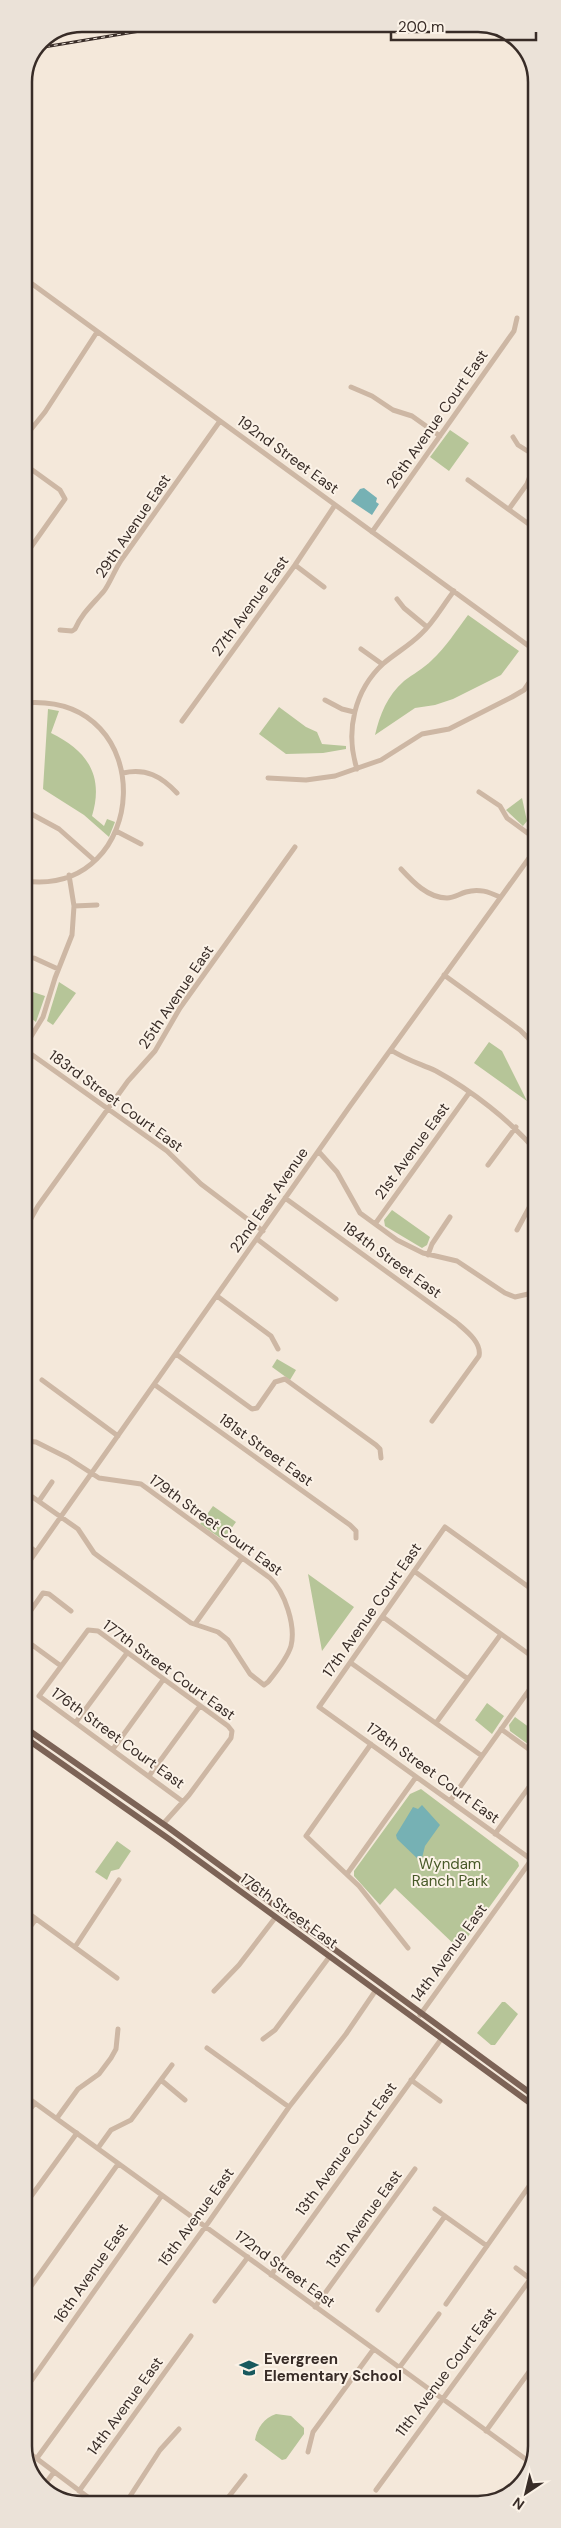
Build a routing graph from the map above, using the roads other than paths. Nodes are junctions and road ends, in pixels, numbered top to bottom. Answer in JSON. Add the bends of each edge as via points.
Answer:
{"nodes":[{"id":1,"x":32,"y":284,"type":"edge"},
{"id":2,"x":517,"y":318,"type":"dead end"},
{"id":3,"x":97,"y":332,"type":"junction"},
{"id":4,"x":351,"y":387,"type":"dead end"},
{"id":5,"x":220,"y":421,"type":"junction"},
{"id":6,"x":32,"y":428,"type":"edge"},
{"id":7,"x":440,"y":436,"type":"junction"},
{"id":8,"x":512,"y":437,"type":"dead end"},
{"id":9,"x":528,"y":451,"type":"edge"},
{"id":10,"x":32,"y":470,"type":"edge"},
{"id":11,"x":468,"y":480,"type":"dead end"},
{"id":12,"x":528,"y":481,"type":"edge"},
{"id":13,"x":335,"y":505,"type":"junction"},
{"id":14,"x":509,"y":509,"type":"junction"},
{"id":15,"x":528,"y":523,"type":"edge"},
{"id":16,"x":372,"y":532,"type":"junction"},
{"id":17,"x":32,"y":546,"type":"edge"},
{"id":18,"x":296,"y":565,"type":"junction"},
{"id":19,"x":324,"y":587,"type":"dead end"},
{"id":20,"x":454,"y":591,"type":"junction"},
{"id":21,"x":397,"y":599,"type":"dead end"},
{"id":22,"x":428,"y":627,"type":"junction"},
{"id":23,"x":60,"y":630,"type":"dead end"},
{"id":24,"x":528,"y":645,"type":"edge"},
{"id":25,"x":361,"y":649,"type":"dead end"},
{"id":26,"x":382,"y":664,"type":"junction"},
{"id":27,"x":528,"y":684,"type":"edge"},
{"id":28,"x":325,"y":700,"type":"dead end"},
{"id":29,"x":32,"y":703,"type":"edge"},
{"id":30,"x":354,"y":712,"type":"junction"},
{"id":31,"x":182,"y":721,"type":"dead end"},
{"id":32,"x":357,"y":769,"type":"junction"},
{"id":33,"x":122,"y":772,"type":"junction"},
{"id":34,"x":268,"y":778,"type":"dead end"},
{"id":35,"x":479,"y":792,"type":"dead end"},
{"id":36,"x":177,"y":794,"type":"dead end"},
{"id":37,"x":32,"y":814,"type":"edge"},
{"id":38,"x":116,"y":831,"type":"junction"},
{"id":39,"x":528,"y":833,"type":"edge"},
{"id":40,"x":141,"y":844,"type":"dead end"},
{"id":41,"x":295,"y":847,"type":"dead end"},
{"id":42,"x":528,"y":859,"type":"edge"},
{"id":43,"x":94,"y":860,"type":"junction"},
{"id":44,"x":400,"y":869,"type":"dead end"},
{"id":45,"x":69,"y":876,"type":"junction"},
{"id":46,"x":32,"y":881,"type":"edge"},
{"id":47,"x":500,"y":897,"type":"junction"},
{"id":48,"x":97,"y":905,"type":"dead end"},
{"id":49,"x":74,"y":906,"type":"junction"},
{"id":50,"x":34,"y":958,"type":"dead end"},
{"id":51,"x":58,"y":969,"type":"junction"},
{"id":52,"x":444,"y":975,"type":"junction"},
{"id":53,"x":32,"y":1035,"type":"edge"},
{"id":54,"x":528,"y":1038,"type":"edge"},
{"id":55,"x":391,"y":1050,"type":"junction"},
{"id":56,"x":32,"y":1054,"type":"edge"},
{"id":57,"x":469,"y":1094,"type":"junction"},
{"id":58,"x":108,"y":1109,"type":"junction"},
{"id":59,"x":516,"y":1127,"type":"junction"},
{"id":60,"x":528,"y":1141,"type":"edge"},
{"id":61,"x":319,"y":1152,"type":"junction"},
{"id":62,"x":488,"y":1166,"type":"dead end"},
{"id":63,"x":285,"y":1198,"type":"junction"},
{"id":64,"x":528,"y":1210,"type":"edge"},
{"id":65,"x":32,"y":1217,"type":"edge"},
{"id":66,"x":450,"y":1217,"type":"dead end"},
{"id":67,"x":375,"y":1224,"type":"junction"},
{"id":68,"x":517,"y":1230,"type":"dead end"},
{"id":69,"x":263,"y":1231,"type":"junction"},
{"id":70,"x":257,"y":1239,"type":"junction"},
{"id":71,"x":428,"y":1255,"type":"junction"},
{"id":72,"x":528,"y":1295,"type":"edge"},
{"id":73,"x":217,"y":1296,"type":"junction"},
{"id":74,"x":336,"y":1299,"type":"dead end"},
{"id":75,"x":278,"y":1349,"type":"dead end"},
{"id":76,"x":176,"y":1354,"type":"junction"},
{"id":77,"x":42,"y":1380,"type":"dead end"},
{"id":78,"x":155,"y":1385,"type":"junction"},
{"id":79,"x":432,"y":1421,"type":"dead end"},
{"id":80,"x":118,"y":1436,"type":"junction"},
{"id":81,"x":32,"y":1442,"type":"edge"},
{"id":82,"x":381,"y":1458,"type":"dead end"},
{"id":83,"x":92,"y":1474,"type":"junction"},
{"id":84,"x":52,"y":1482,"type":"dead end"},
{"id":85,"x":32,"y":1497,"type":"edge"},
{"id":86,"x":38,"y":1501,"type":"junction"},
{"id":87,"x":61,"y":1517,"type":"junction"},
{"id":88,"x":356,"y":1538,"type":"dead end"},
{"id":89,"x":32,"y":1549,"type":"edge"},
{"id":90,"x":36,"y":1552,"type":"junction"},
{"id":91,"x":32,"y":1558,"type":"edge"},
{"id":92,"x":242,"y":1558,"type":"junction"},
{"id":93,"x":414,"y":1571,"type":"junction"},
{"id":94,"x":528,"y":1586,"type":"edge"},
{"id":95,"x":32,"y":1608,"type":"edge"},
{"id":96,"x":71,"y":1610,"type":"dead end"},
{"id":97,"x":383,"y":1617,"type":"junction"},
{"id":98,"x":195,"y":1624,"type":"junction"},
{"id":99,"x":501,"y":1634,"type":"junction"},
{"id":100,"x":32,"y":1645,"type":"edge"},
{"id":101,"x":127,"y":1652,"type":"junction"},
{"id":102,"x":528,"y":1654,"type":"edge"},
{"id":103,"x":351,"y":1663,"type":"junction"},
{"id":104,"x":61,"y":1666,"type":"junction"},
{"id":105,"x":468,"y":1679,"type":"junction"},
{"id":106,"x":163,"y":1680,"type":"junction"},
{"id":107,"x":528,"y":1692,"type":"edge"},
{"id":108,"x":200,"y":1706,"type":"junction"},
{"id":109,"x":319,"y":1707,"type":"joint"},
{"id":110,"x":76,"y":1722,"type":"junction"},
{"id":111,"x":436,"y":1723,"type":"junction"},
{"id":112,"x":501,"y":1729,"type":"junction"},
{"id":113,"x":32,"y":1733,"type":"edge"},
{"id":114,"x":32,"y":1743,"type":"edge"},
{"id":115,"x":371,"y":1744,"type":"junction"},
{"id":116,"x":528,"y":1748,"type":"edge"},
{"id":117,"x":113,"y":1749,"type":"junction"},
{"id":118,"x":482,"y":1756,"type":"junction"},
{"id":119,"x":149,"y":1776,"type":"junction"},
{"id":120,"x":416,"y":1776,"type":"junction"},
{"id":121,"x":528,"y":1788,"type":"edge"},
{"id":122,"x":182,"y":1801,"type":"junction"},
{"id":123,"x":450,"y":1801,"type":"junction"},
{"id":124,"x":126,"y":1808,"type":"junction"},
{"id":125,"x":163,"y":1824,"type":"junction"},
{"id":126,"x":495,"y":1834,"type":"junction"},
{"id":127,"x":169,"y":1839,"type":"junction"},
{"id":128,"x":207,"y":1857,"type":"junction"},
{"id":129,"x":528,"y":1857,"type":"edge"},
{"id":130,"x":528,"y":1866,"type":"edge"},
{"id":131,"x":347,"y":1874,"type":"junction"},
{"id":132,"x":119,"y":1880,"type":"dead end"},
{"id":133,"x":32,"y":1916,"type":"edge"},
{"id":134,"x":275,"y":1918,"type":"junction"},
{"id":135,"x":36,"y":1919,"type":"junction"},
{"id":136,"x":32,"y":1924,"type":"edge"},
{"id":137,"x":305,"y":1928,"type":"junction"},
{"id":138,"x":300,"y":1935,"type":"junction"},
{"id":139,"x":74,"y":1947,"type":"junction"},
{"id":140,"x":408,"y":1948,"type":"dead end"},
{"id":141,"x":330,"y":1956,"type":"junction"},
{"id":142,"x":117,"y":1978,"type":"dead end"},
{"id":143,"x":376,"y":1990,"type":"junction"},
{"id":144,"x":214,"y":1991,"type":"dead end"},
{"id":145,"x":422,"y":2013,"type":"junction"},
{"id":146,"x":417,"y":2020,"type":"junction"},
{"id":147,"x":118,"y":2029,"type":"dead end"},
{"id":148,"x":263,"y":2038,"type":"dead end"},
{"id":149,"x":442,"y":2038,"type":"junction"},
{"id":150,"x":207,"y":2048,"type":"dead end"},
{"id":151,"x":172,"y":2065,"type":"dead end"},
{"id":152,"x":494,"y":2067,"type":"junction"},
{"id":153,"x":161,"y":2080,"type":"junction"},
{"id":154,"x":411,"y":2080,"type":"junction"},
{"id":155,"x":528,"y":2092,"type":"edge"},
{"id":156,"x":185,"y":2100,"type":"dead end"},
{"id":157,"x":440,"y":2100,"type":"dead end"},
{"id":158,"x":32,"y":2101,"type":"edge"},
{"id":159,"x":528,"y":2101,"type":"edge"},
{"id":160,"x":35,"y":2103,"type":"junction"},
{"id":161,"x":32,"y":2107,"type":"edge"},
{"id":162,"x":289,"y":2107,"type":"junction"},
{"id":163,"x":57,"y":2118,"type":"junction"},
{"id":164,"x":77,"y":2133,"type":"junction"},
{"id":165,"x":98,"y":2148,"type":"junction"},
{"id":166,"x":118,"y":2164,"type":"junction"},
{"id":167,"x":415,"y":2169,"type":"dead end"},
{"id":168,"x":528,"y":2188,"type":"edge"},
{"id":169,"x":32,"y":2195,"type":"edge"},
{"id":170,"x":162,"y":2195,"type":"junction"},
{"id":171,"x":435,"y":2209,"type":"dead end"},
{"id":172,"x":445,"y":2216,"type":"junction"},
{"id":173,"x":205,"y":2226,"type":"junction"},
{"id":174,"x":487,"y":2246,"type":"junction"},
{"id":175,"x":248,"y":2258,"type":"junction"},
{"id":176,"x":516,"y":2268,"type":"dead end"},
{"id":177,"x":271,"y":2275,"type":"junction"},
{"id":178,"x":528,"y":2278,"type":"edge"},
{"id":179,"x":528,"y":2283,"type":"edge"},
{"id":180,"x":32,"y":2285,"type":"edge"},
{"id":181,"x":216,"y":2301,"type":"dead end"},
{"id":182,"x":446,"y":2304,"type":"dead end"},
{"id":183,"x":315,"y":2307,"type":"junction"},
{"id":184,"x":378,"y":2310,"type":"dead end"},
{"id":185,"x":439,"y":2314,"type":"dead end"},
{"id":186,"x":191,"y":2336,"type":"dead end"},
{"id":187,"x":373,"y":2350,"type":"junction"},
{"id":188,"x":399,"y":2368,"type":"junction"},
{"id":189,"x":528,"y":2373,"type":"edge"},
{"id":190,"x":32,"y":2380,"type":"edge"},
{"id":191,"x":442,"y":2400,"type":"junction"},
{"id":192,"x":179,"y":2429,"type":"dead end"},
{"id":193,"x":486,"y":2431,"type":"junction"},
{"id":194,"x":308,"y":2452,"type":"dead end"},
{"id":195,"x":34,"y":2456,"type":"edge"},
{"id":196,"x":37,"y":2458,"type":"junction"},
{"id":197,"x":527,"y":2458,"type":"edge"},
{"id":198,"x":54,"y":2472,"type":"junction"},
{"id":199,"x":245,"y":2476,"type":"dead end"},
{"id":200,"x":47,"y":2481,"type":"edge"},
{"id":201,"x":79,"y":2490,"type":"junction"},
{"id":202,"x":376,"y":2490,"type":"dead end"},
{"id":203,"x":85,"y":2495,"type":"edge"},
{"id":204,"x":131,"y":2495,"type":"edge"},
{"id":205,"x":230,"y":2495,"type":"edge"}],
"edges":[{"from":1,"to":3,"type":"street","name":"192nd Street East"},
{"from":2,"to":7,"type":"street","name":"26th Avenue Court East","via":[[514,332]]},
{"from":3,"to":5,"type":"street","name":"192nd Street East"},
{"from":3,"to":6,"type":"street"},
{"from":4,"to":7,"type":"street","via":[[393,410],[412,416]]},
{"from":5,"to":13,"type":"street","name":"192nd Street East"},
{"from":5,"to":23,"type":"street","name":"29th Avenue East","via":[[111,575],[105,590],[88,606],[75,629]]},
{"from":7,"to":16,"type":"street","name":"26th Avenue Court East"},
{"from":8,"to":9,"type":"street"},
{"from":10,"to":17,"type":"street","via":[[60,490],[65,499]]},
{"from":11,"to":14,"type":"street"},
{"from":12,"to":14,"type":"street"},
{"from":13,"to":16,"type":"street","name":"192nd Street East"},
{"from":13,"to":18,"type":"street","name":"27th Avenue East"},
{"from":14,"to":15,"type":"street"},
{"from":16,"to":20,"type":"street","name":"192nd Street East"},
{"from":18,"to":19,"type":"street"},
{"from":18,"to":31,"type":"street","name":"27th Avenue East"},
{"from":20,"to":22,"type":"street"},
{"from":20,"to":24,"type":"street","name":"192nd Street East"},
{"from":21,"to":22,"type":"street"},
{"from":22,"to":26,"type":"street"},
{"from":25,"to":26,"type":"street"},
{"from":26,"to":30,"type":"street","via":[[368,682]]},
{"from":27,"to":32,"type":"street","via":[[512,697],[449,729],[422,734],[381,760]]},
{"from":28,"to":30,"type":"street"},
{"from":29,"to":33,"type":"street","via":[[58,705],[88,720],[108,739]]},
{"from":30,"to":32,"type":"street","via":[[350,736]]},
{"from":32,"to":34,"type":"street","via":[[306,780]]},
{"from":33,"to":36,"type":"street","via":[[138,770],[152,773]]},
{"from":33,"to":38,"type":"street","via":[[124,804]]},
{"from":35,"to":39,"type":"street","via":[[500,806],[507,818]]},
{"from":37,"to":43,"type":"street","via":[[59,829]]},
{"from":38,"to":40,"type":"street"},
{"from":38,"to":43,"type":"street"},
{"from":41,"to":58,"type":"street","name":"25th Avenue East","via":[[180,1008],[155,1051]]},
{"from":42,"to":47,"type":"street","name":"22nd East Avenue"},
{"from":43,"to":45,"type":"street"},
{"from":44,"to":47,"type":"street","via":[[437,897],[448,898],[478,890]]},
{"from":45,"to":46,"type":"street"},
{"from":45,"to":49,"type":"street"},
{"from":47,"to":52,"type":"street","name":"22nd East Avenue"},
{"from":48,"to":49,"type":"street"},
{"from":49,"to":51,"type":"street","via":[[72,935]]},
{"from":50,"to":51,"type":"street"},
{"from":51,"to":53,"type":"street","via":[[43,1017]]},
{"from":52,"to":54,"type":"street"},
{"from":52,"to":55,"type":"street","name":"22nd East Avenue"},
{"from":55,"to":57,"type":"street","via":[[404,1060],[437,1072]]},
{"from":55,"to":61,"type":"street","name":"22nd East Avenue"},
{"from":56,"to":58,"type":"street","name":"183rd Street Court East"},
{"from":57,"to":59,"type":"street"},
{"from":57,"to":67,"type":"street","name":"21st Avenue East"},
{"from":58,"to":65,"type":"street","name":"25th Avenue East"},
{"from":58,"to":69,"type":"street","name":"183rd Street Court East","via":[[167,1151],[201,1184]]},
{"from":59,"to":60,"type":"street"},
{"from":59,"to":62,"type":"street"},
{"from":61,"to":63,"type":"street","name":"22nd East Avenue"},
{"from":61,"to":67,"type":"street","via":[[337,1172],[356,1208]]},
{"from":63,"to":69,"type":"street","name":"22nd East Avenue"},
{"from":63,"to":79,"type":"street","name":"184th Street East","via":[[456,1322],[475,1341],[479,1356]]},
{"from":64,"to":68,"type":"street"},
{"from":66,"to":71,"type":"street"},
{"from":67,"to":71,"type":"street","via":[[410,1248]]},
{"from":69,"to":70,"type":"street","name":"22nd East Avenue"},
{"from":70,"to":73,"type":"street","name":"22nd East Avenue"},
{"from":70,"to":74,"type":"street"},
{"from":71,"to":72,"type":"street","via":[[457,1261],[505,1293]]},
{"from":73,"to":75,"type":"street","via":[[271,1336]]},
{"from":73,"to":76,"type":"street","name":"22nd East Avenue"},
{"from":76,"to":78,"type":"street","name":"22nd East Avenue"},
{"from":76,"to":82,"type":"street","via":[[252,1409],[257,1408],[275,1382],[285,1378],[376,1445]]},
{"from":77,"to":80,"type":"street"},
{"from":78,"to":80,"type":"street","name":"22nd East Avenue"},
{"from":78,"to":88,"type":"street","name":"181st Street East","via":[[350,1525],[356,1531]]},
{"from":80,"to":83,"type":"street","name":"22nd East Avenue"},
{"from":81,"to":83,"type":"street","name":"179th Street Court East","via":[[68,1458]]},
{"from":83,"to":87,"type":"street","name":"22nd East Avenue"},
{"from":83,"to":92,"type":"street","name":"179th Street Court East","via":[[106,1480],[141,1484]]},
{"from":84,"to":86,"type":"street"},
{"from":85,"to":86,"type":"street"},
{"from":86,"to":87,"type":"street"},
{"from":87,"to":90,"type":"street","name":"22nd East Avenue"},
{"from":87,"to":98,"type":"street","via":[[78,1529],[94,1553]]},
{"from":89,"to":90,"type":"street"},
{"from":90,"to":91,"type":"street","name":"22nd East Avenue"},
{"from":92,"to":98,"type":"street"},
{"from":92,"to":98,"type":"street","name":"179th Street Court East","via":[[280,1587],[285,1598],[291,1647],[272,1678],[261,1685],[228,1640],[218,1632]]},
{"from":93,"to":94,"type":"street","name":"17th Avenue Court East","via":[[445,1527]]},
{"from":93,"to":97,"type":"street","name":"17th Avenue Court East"},
{"from":93,"to":99,"type":"street"},
{"from":95,"to":96,"type":"street","via":[[45,1593]]},
{"from":97,"to":103,"type":"street","name":"17th Avenue Court East"},
{"from":97,"to":105,"type":"street"},
{"from":99,"to":102,"type":"street"},
{"from":99,"to":105,"type":"street"},
{"from":100,"to":104,"type":"street"},
{"from":101,"to":104,"type":"street","name":"177th Street Court East","via":[[92,1629],[86,1631]]},
{"from":101,"to":106,"type":"street","name":"177th Street Court East"},
{"from":101,"to":110,"type":"street"},
{"from":103,"to":109,"type":"street","name":"17th Avenue Court East"},
{"from":103,"to":111,"type":"street"},
{"from":104,"to":110,"type":"street","name":"176th Street Court East","via":[[40,1696]]},
{"from":105,"to":111,"type":"street"},
{"from":106,"to":108,"type":"street","name":"177th Street Court East"},
{"from":106,"to":117,"type":"street"},
{"from":107,"to":112,"type":"street"},
{"from":108,"to":119,"type":"street"},
{"from":108,"to":122,"type":"street","name":"177th Street Court East","via":[[228,1726],[232,1731],[231,1738]]},
{"from":109,"to":115,"type":"street","name":"178th Street Court East"},
{"from":110,"to":117,"type":"street","name":"176th Street Court East"},
{"from":111,"to":118,"type":"street"},
{"from":112,"to":116,"type":"street"},
{"from":112,"to":118,"type":"street"},
{"from":113,"to":125,"type":"main road","name":"176th Street East"},
{"from":114,"to":124,"type":"main road","name":"176th Street East"},
{"from":115,"to":120,"type":"street","name":"178th Street Court East"},
{"from":115,"to":131,"type":"street","via":[[306,1836]]},
{"from":117,"to":119,"type":"street","name":"176th Street Court East"},
{"from":118,"to":123,"type":"street"},
{"from":119,"to":122,"type":"street","name":"176th Street Court East"},
{"from":120,"to":123,"type":"street","name":"178th Street Court East"},
{"from":120,"to":131,"type":"street"},
{"from":121,"to":126,"type":"street"},
{"from":122,"to":125,"type":"street"},
{"from":123,"to":126,"type":"street","name":"178th Street Court East"},
{"from":124,"to":125,"type":"main road","via":[[156,1825]]},
{"from":124,"to":127,"type":"main road","name":"176th Street East"},
{"from":125,"to":128,"type":"main road","name":"176th Street East"},
{"from":126,"to":129,"type":"street","name":"178th Street Court East"},
{"from":127,"to":128,"type":"main road"},
{"from":127,"to":134,"type":"main road","name":"176th Street East"},
{"from":128,"to":137,"type":"main road","name":"176th Street East"},
{"from":130,"to":145,"type":"street","name":"14th Avenue East"},
{"from":131,"to":140,"type":"street"},
{"from":132,"to":139,"type":"street"},
{"from":133,"to":135,"type":"street"},
{"from":134,"to":138,"type":"main road","name":"176th Street East"},
{"from":134,"to":144,"type":"street","via":[[239,1965]]},
{"from":135,"to":136,"type":"street"},
{"from":135,"to":139,"type":"street"},
{"from":137,"to":138,"type":"main road"},
{"from":137,"to":145,"type":"main road","name":"176th Street East"},
{"from":138,"to":141,"type":"main road","name":"176th Street East"},
{"from":139,"to":142,"type":"street"},
{"from":141,"to":143,"type":"main road","name":"176th Street East"},
{"from":141,"to":148,"type":"street","via":[[275,2030]]},
{"from":143,"to":146,"type":"main road","name":"176th Street East"},
{"from":143,"to":162,"type":"street","name":"15th Avenue East"},
{"from":145,"to":146,"type":"street","name":"14th Avenue East"},
{"from":145,"to":152,"type":"main road","name":"176th Street East"},
{"from":146,"to":149,"type":"main road","name":"176th Street East"},
{"from":147,"to":163,"type":"street","via":[[117,2045],[111,2058],[99,2074],[78,2089]]},
{"from":149,"to":152,"type":"main road","via":[[448,2038],[485,2065]]},
{"from":149,"to":154,"type":"street","name":"13th Avenue Court East"},
{"from":149,"to":159,"type":"main road","name":"176th Street East"},
{"from":150,"to":162,"type":"street"},
{"from":151,"to":153,"type":"street"},
{"from":152,"to":155,"type":"main road","name":"176th Street East"},
{"from":153,"to":156,"type":"street"},
{"from":153,"to":165,"type":"street","via":[[131,2120],[111,2130]]},
{"from":154,"to":157,"type":"street"},
{"from":154,"to":177,"type":"street","name":"13th Avenue Court East"},
{"from":158,"to":160,"type":"street","name":"172nd Street East"},
{"from":160,"to":161,"type":"street"},
{"from":160,"to":163,"type":"street","name":"172nd Street East"},
{"from":162,"to":173,"type":"street","name":"15th Avenue East"},
{"from":163,"to":164,"type":"street","name":"172nd Street East"},
{"from":164,"to":165,"type":"street","name":"172nd Street East"},
{"from":164,"to":169,"type":"street"},
{"from":165,"to":166,"type":"street","name":"172nd Street East"},
{"from":166,"to":170,"type":"street","name":"172nd Street East"},
{"from":166,"to":180,"type":"street"},
{"from":167,"to":183,"type":"street","name":"13th Avenue East"},
{"from":168,"to":174,"type":"street"},
{"from":170,"to":173,"type":"street","name":"172nd Street East"},
{"from":170,"to":190,"type":"street","name":"16th Avenue East"},
{"from":171,"to":172,"type":"street"},
{"from":172,"to":174,"type":"street"},
{"from":172,"to":184,"type":"street"},
{"from":173,"to":175,"type":"street","name":"172nd Street East"},
{"from":173,"to":196,"type":"street","name":"15th Avenue East"},
{"from":174,"to":182,"type":"street"},
{"from":175,"to":177,"type":"street","name":"172nd Street East"},
{"from":175,"to":181,"type":"street"},
{"from":176,"to":178,"type":"street"},
{"from":177,"to":183,"type":"street","name":"172nd Street East"},
{"from":179,"to":191,"type":"street","name":"11th Avenue Court East"},
{"from":183,"to":187,"type":"street","name":"172nd Street East"},
{"from":185,"to":188,"type":"street"},
{"from":186,"to":201,"type":"street","name":"14th Avenue East"},
{"from":187,"to":188,"type":"street","name":"172nd Street East"},
{"from":187,"to":194,"type":"street","via":[[312,2432]]},
{"from":188,"to":191,"type":"street","name":"172nd Street East"},
{"from":189,"to":193,"type":"street"},
{"from":191,"to":193,"type":"street","name":"172nd Street East"},
{"from":191,"to":202,"type":"street","name":"11th Avenue Court East"},
{"from":192,"to":204,"type":"street","via":[[160,2450]]},
{"from":193,"to":197,"type":"street","name":"172nd Street East"},
{"from":195,"to":196,"type":"street"},
{"from":196,"to":198,"type":"street"},
{"from":198,"to":200,"type":"street"},
{"from":198,"to":201,"type":"street"},
{"from":199,"to":205,"type":"street"},
{"from":201,"to":203,"type":"street"}]}
